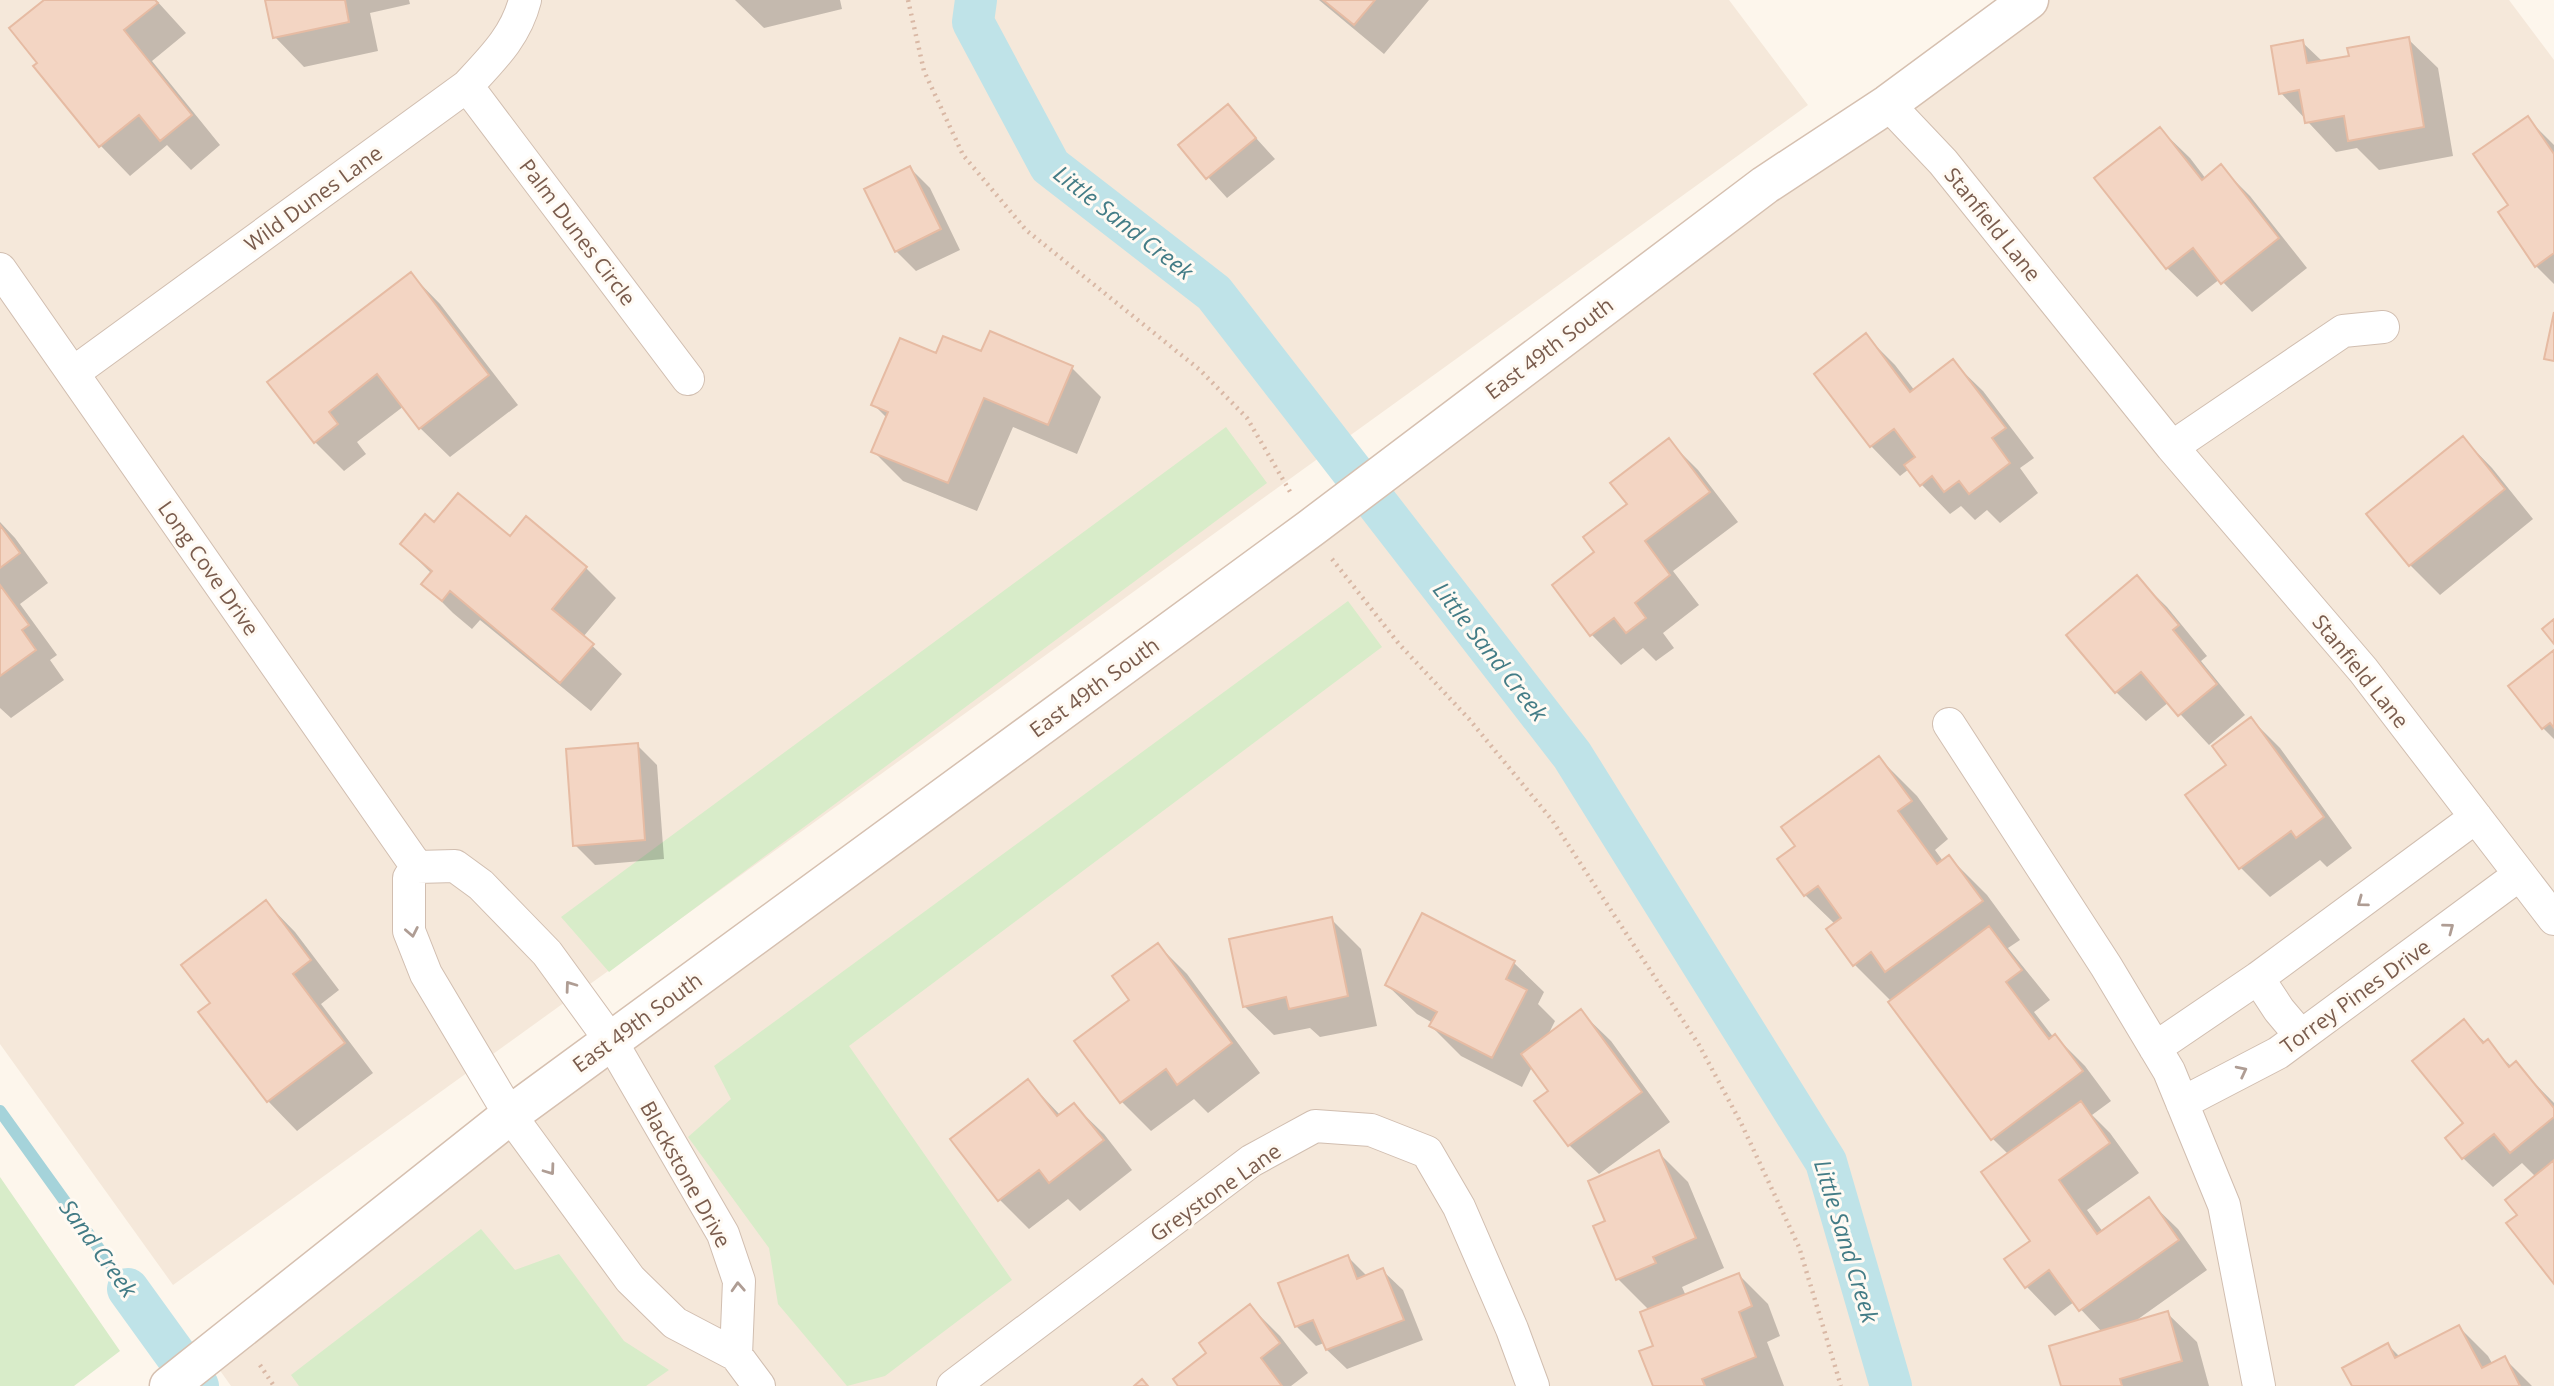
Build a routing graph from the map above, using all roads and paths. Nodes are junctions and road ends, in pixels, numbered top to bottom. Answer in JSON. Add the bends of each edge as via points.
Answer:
{"nodes":[{"id":1,"x":525,"y":0,"type":"edge"},
{"id":2,"x":908,"y":0,"type":"edge"},
{"id":3,"x":2029,"y":0,"type":"edge"},
{"id":4,"x":467,"y":86,"type":"junction"},
{"id":5,"x":1888,"y":104,"type":"junction"},
{"id":6,"x":0,"y":269,"type":"edge"},
{"id":7,"x":2383,"y":327,"type":"dead end"},
{"id":8,"x":73,"y":373,"type":"junction"},
{"id":9,"x":688,"y":379,"type":"dead end"},
{"id":10,"x":2172,"y":447,"type":"junction"},
{"id":11,"x":1320,"y":522,"type":"junction"},
{"id":12,"x":1949,"y":724,"type":"dead end"},
{"id":13,"x":2476,"y":817,"type":"junction"},
{"id":14,"x":417,"y":867,"type":"junction"},
{"id":15,"x":2519,"y":875,"type":"junction"},
{"id":16,"x":2550,"y":905,"type":"edge"},
{"id":17,"x":2258,"y":978,"type":"junction"},
{"id":18,"x":2301,"y":1037,"type":"junction"},
{"id":19,"x":611,"y":1041,"type":"junction"},
{"id":20,"x":2155,"y":1048,"type":"junction"},
{"id":21,"x":2182,"y":1102,"type":"junction"},
{"id":22,"x":510,"y":1115,"type":"junction"},
{"id":23,"x":736,"y":1355,"type":"junction"},
{"id":24,"x":169,"y":1386,"type":"edge"},
{"id":25,"x":759,"y":1386,"type":"edge"},
{"id":26,"x":953,"y":1386,"type":"edge"},
{"id":27,"x":1533,"y":1386,"type":"edge"},
{"id":28,"x":1841,"y":1386,"type":"edge"},
{"id":29,"x":2259,"y":1386,"type":"edge"}],
"edges":[{"from":1,"to":4,"type":"street","name":"Wild Dunes Lane","via":[[507,42]]},
{"from":2,"to":11,"type":"path","via":[[924,71],[963,155],[1026,230],[1200,370],[1247,418]]},
{"from":3,"to":5,"type":"street","name":"East 49th South"},
{"from":4,"to":8,"type":"street","name":"Wild Dunes Lane"},
{"from":4,"to":9,"type":"street","name":"Palm Dunes Circle"},
{"from":5,"to":10,"type":"street","name":"Stanfield Lane","via":[[1943,162]]},
{"from":5,"to":11,"type":"street","name":"East 49th South","via":[[1765,185]]},
{"from":6,"to":8,"type":"street","name":"Long Cove Drive"},
{"from":7,"to":10,"type":"street","via":[[2343,331]]},
{"from":8,"to":14,"type":"street","name":"Long Cove Drive"},
{"from":10,"to":13,"type":"street","name":"Stanfield Lane","via":[[2363,670]]},
{"from":11,"to":19,"type":"street","name":"East 49th South"},
{"from":11,"to":28,"type":"path","via":[[1347,581],[1552,820],[1699,1045],[1799,1247]]},
{"from":12,"to":20,"type":"street"},
{"from":13,"to":15,"type":"street","name":"Stanfield Lane"},
{"from":13,"to":17,"type":"street","one_way":true},
{"from":19,"to":14,"type":"street","one_way":true,"via":[[547,953],[481,885],[455,866]]},
{"from":14,"to":22,"type":"street","one_way":true,"via":[[409,877],[409,931],[426,974]]},
{"from":15,"to":16,"type":"street","name":"Stanfield Lane"},
{"from":18,"to":15,"type":"street","name":"Torrey Pines Drive","one_way":true},
{"from":17,"to":18,"type":"street"},
{"from":17,"to":20,"type":"street"},
{"from":21,"to":18,"type":"street","name":"Torrey Pines Drive","one_way":true},
{"from":19,"to":22,"type":"street","name":"East 49th South"},
{"from":23,"to":19,"type":"street","name":"Blackstone Drive","one_way":true,"via":[[739,1281],[723,1234]]},
{"from":20,"to":21,"type":"street"},
{"from":21,"to":29,"type":"street","via":[[2224,1205]]},
{"from":22,"to":23,"type":"street","one_way":true,"via":[[629,1279],[675,1323]]},
{"from":22,"to":24,"type":"street","name":"East 49th South"},
{"from":23,"to":25,"type":"street"},
{"from":26,"to":27,"type":"street","name":"Greystone Lane","via":[[1251,1161],[1315,1125],[1371,1130],[1427,1152],[1459,1207]]}]}
